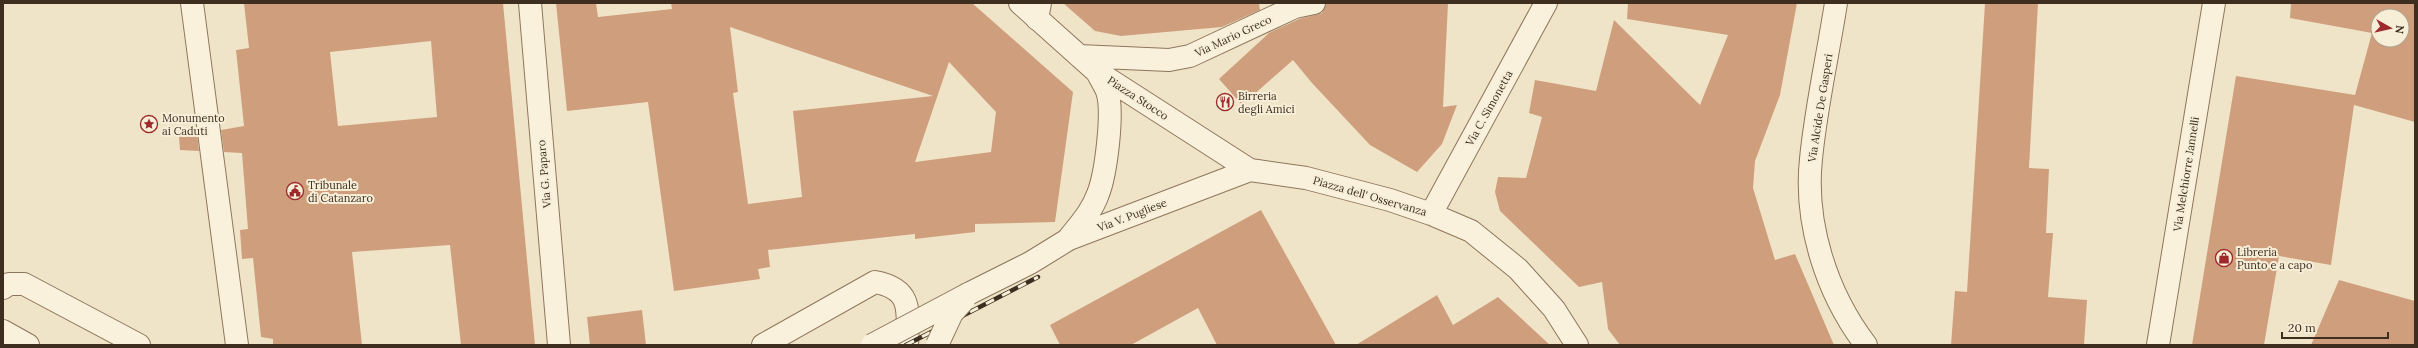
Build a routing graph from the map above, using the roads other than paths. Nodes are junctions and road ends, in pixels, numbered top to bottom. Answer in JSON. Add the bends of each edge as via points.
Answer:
{"nodes":[{"id":1,"x":192,"y":3,"type":"edge"},
{"id":2,"x":530,"y":3,"type":"edge"},
{"id":3,"x":1020,"y":3,"type":"edge"},
{"id":4,"x":1314,"y":3,"type":"edge"},
{"id":5,"x":1546,"y":3,"type":"edge"},
{"id":6,"x":1836,"y":3,"type":"edge"},
{"id":7,"x":2214,"y":3,"type":"edge"},
{"id":8,"x":1039,"y":11,"type":"edge"},
{"id":9,"x":1079,"y":56,"type":"junction"},
{"id":10,"x":1097,"y":72,"type":"junction"},
{"id":11,"x":1250,"y":170,"type":"junction"},
{"id":12,"x":1306,"y":178,"type":"joint"},
{"id":13,"x":1431,"y":214,"type":"junction"},
{"id":14,"x":1069,"y":239,"type":"junction"},
{"id":15,"x":3,"y":288,"type":"edge"},
{"id":16,"x":968,"y":294,"type":"junction"},
{"id":17,"x":3,"y":331,"type":"edge"},
{"id":18,"x":28,"y":345,"type":"edge"},
{"id":19,"x":139,"y":345,"type":"edge"},
{"id":20,"x":237,"y":345,"type":"edge"},
{"id":21,"x":558,"y":345,"type":"edge"},
{"id":22,"x":763,"y":345,"type":"edge"},
{"id":23,"x":872,"y":345,"type":"edge"},
{"id":24,"x":907,"y":345,"type":"edge"},
{"id":25,"x":937,"y":345,"type":"edge"},
{"id":26,"x":1577,"y":345,"type":"edge"},
{"id":27,"x":1866,"y":345,"type":"edge"},
{"id":28,"x":2158,"y":345,"type":"edge"}],
"edges":[{"from":1,"to":20,"type":"street"},
{"from":2,"to":21,"type":"street","name":"Via G. Paparo"},
{"from":3,"to":8,"type":"street"},
{"from":4,"to":9,"type":"street","name":"Via Mario Greco","via":[[1296,6],[1190,56],[1169,60]]},
{"from":5,"to":13,"type":"street","name":"Via C. Simonetta"},
{"from":6,"to":27,"type":"street","name":"Via Alcide De Gasperi","via":[[1811,160],[1811,196],[1821,259],[1828,279],[1847,317]]},
{"from":7,"to":28,"type":"street","name":"Via Melchiorre Jannelli"},
{"from":8,"to":9,"type":"street"},
{"from":9,"to":10,"type":"street"},
{"from":10,"to":11,"type":"street","name":"Piazza Stocco"},
{"from":10,"to":14,"type":"street","name":"Piazza Stocco","via":[[1107,92],[1109,114],[1104,174],[1098,195],[1087,216]]},
{"from":11,"to":12,"type":"street","name":"Via V. Pugliese"},
{"from":11,"to":14,"type":"street","name":"Via V. Pugliese"},
{"from":12,"to":13,"type":"street","name":"Piazza dell' Osservanza","via":[[1390,200]]},
{"from":13,"to":26,"type":"street","name":"Piazza dell' Osservanza","via":[[1471,231],[1518,269],[1554,309]]},
{"from":14,"to":16,"type":"street","name":"Via V. Pugliese","via":[[1030,263]]},
{"from":15,"to":19,"type":"street","via":[[9,284],[24,284]]},
{"from":16,"to":23,"type":"street","name":"Via V. Pugliese","bridge":true},
{"from":16,"to":25,"type":"street","bridge":true,"via":[[952,313]]},
{"from":17,"to":18,"type":"street"},
{"from":22,"to":24,"type":"street","via":[[875,282],[889,284],[902,294],[909,308]]}]}
